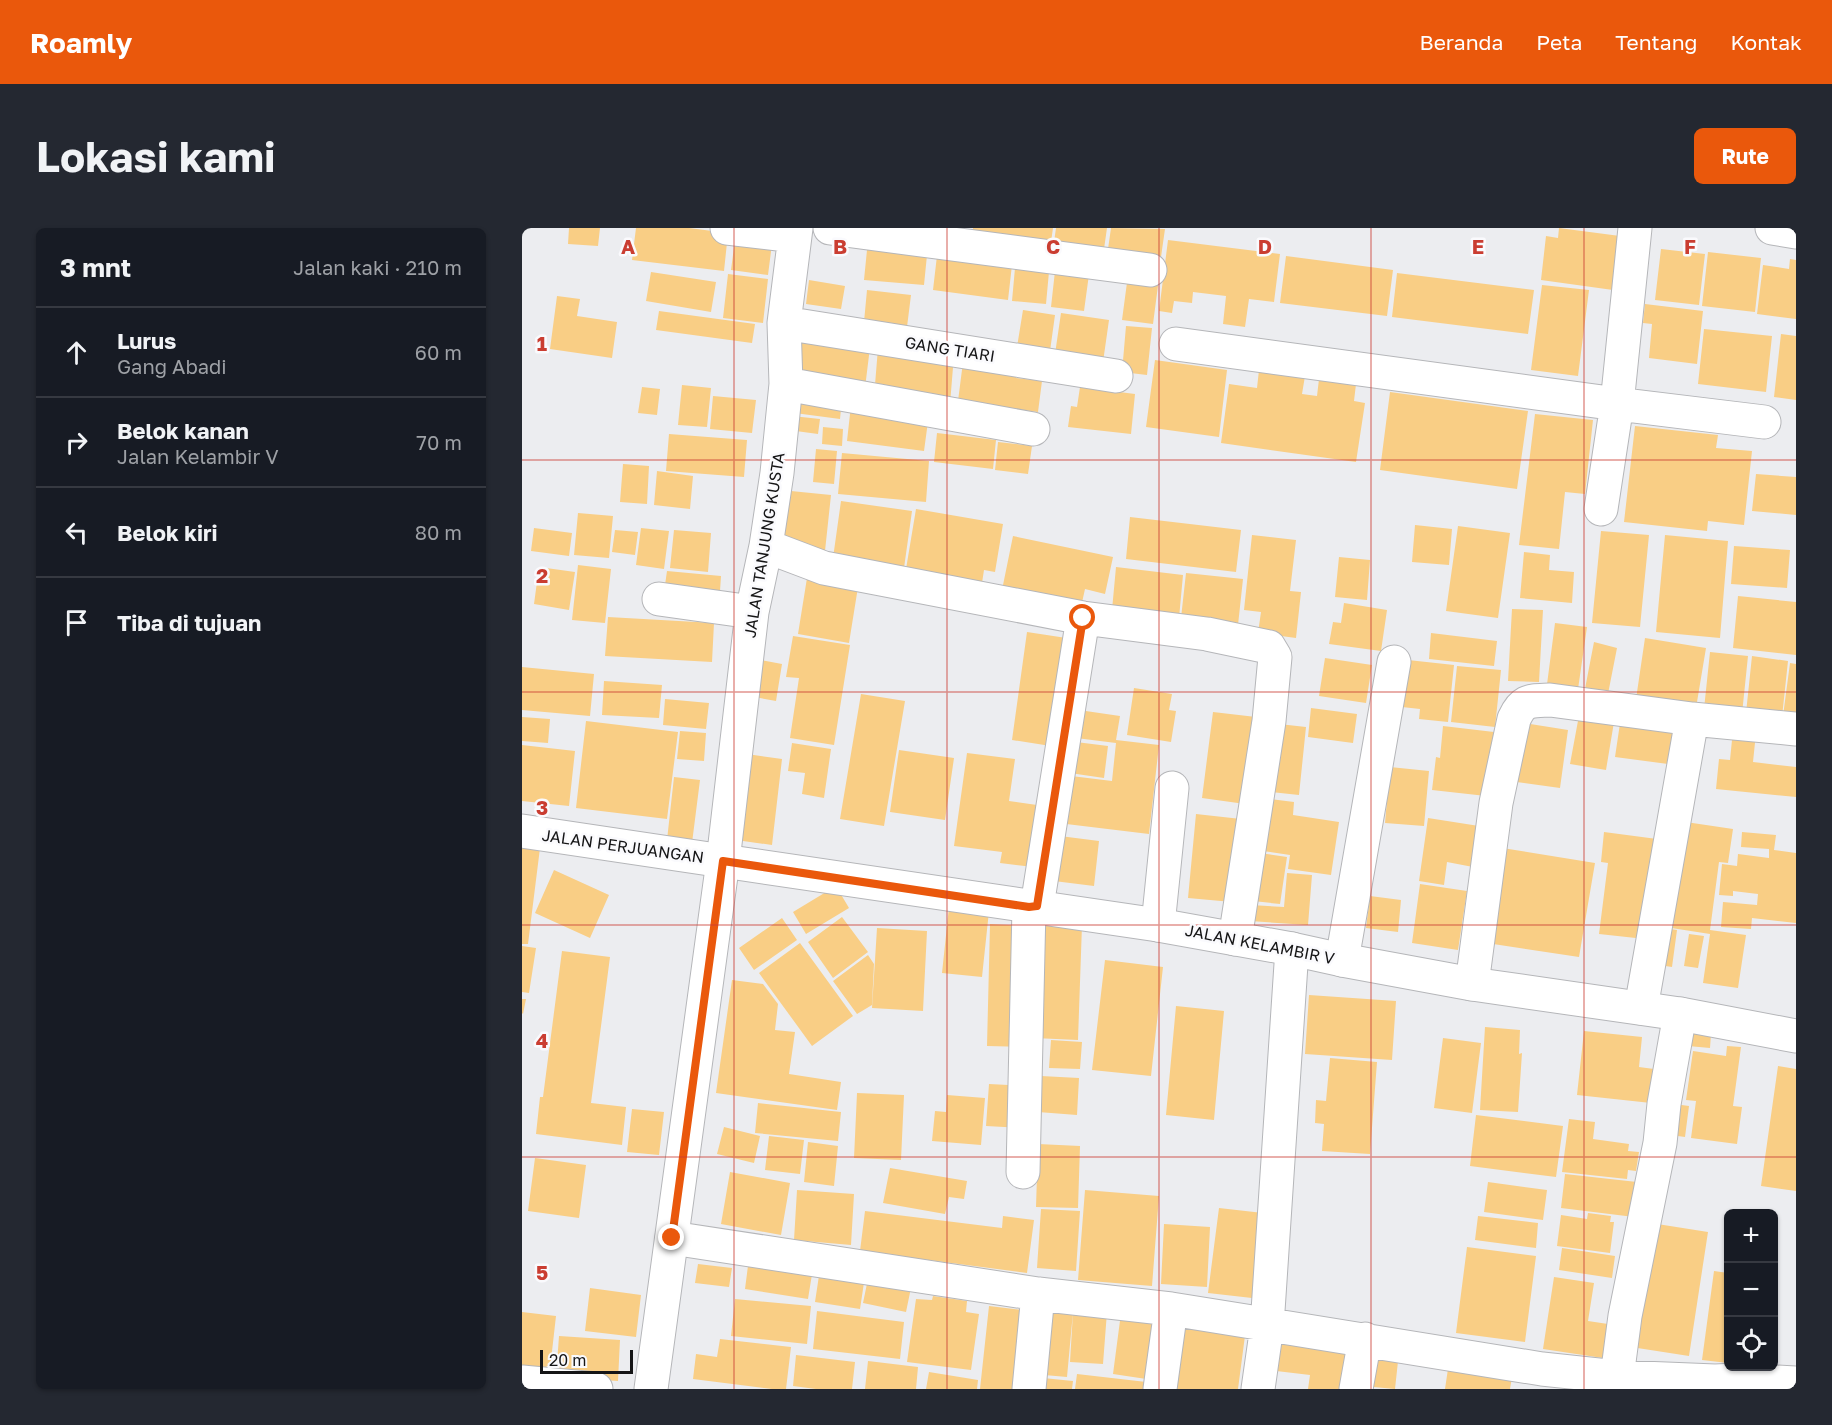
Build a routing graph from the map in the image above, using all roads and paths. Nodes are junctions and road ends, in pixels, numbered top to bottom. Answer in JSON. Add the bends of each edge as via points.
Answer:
{"nodes":[{"id":1,"x":727,"y":228,"type":"edge"},
{"id":2,"x":830,"y":228,"type":"edge"},
{"id":3,"x":1635,"y":228,"type":"edge"},
{"id":4,"x":1772,"y":228,"type":"edge"},
{"id":5,"x":795,"y":232,"type":"edge"},
{"id":6,"x":1796,"y":232,"type":"edge"},
{"id":7,"x":1150,"y":270,"type":"dead end"},
{"id":8,"x":784,"y":323,"type":"junction"},
{"id":9,"x":1176,"y":344,"type":"dead end"},
{"id":10,"x":1116,"y":376,"type":"dead end"},
{"id":11,"x":786,"y":384,"type":"junction"},
{"id":12,"x":1617,"y":405,"type":"junction"},
{"id":13,"x":1764,"y":423,"type":"dead end"},
{"id":14,"x":1033,"y":429,"type":"dead end"},
{"id":15,"x":1601,"y":509,"type":"dead end"},
{"id":16,"x":766,"y":546,"type":"junction"},
{"id":17,"x":659,"y":599,"type":"dead end"},
{"id":18,"x":752,"y":612,"type":"junction"},
{"id":19,"x":1083,"y":618,"type":"junction"},
{"id":20,"x":1394,"y":662,"type":"dead end"},
{"id":21,"x":1692,"y":718,"type":"junction"},
{"id":22,"x":1796,"y":729,"type":"edge"},
{"id":23,"x":1172,"y":788,"type":"dead end"},
{"id":24,"x":522,"y":831,"type":"edge"},
{"id":25,"x":723,"y":861,"type":"junction"},
{"id":26,"x":1033,"y":907,"type":"junction"},
{"id":27,"x":1158,"y":925,"type":"junction"},
{"id":28,"x":1235,"y":939,"type":"junction"},
{"id":29,"x":1292,"y":949,"type":"junction"},
{"id":30,"x":1342,"y":960,"type":"junction"},
{"id":31,"x":1472,"y":984,"type":"junction"},
{"id":32,"x":1641,"y":1008,"type":"junction"},
{"id":33,"x":1680,"y":1014,"type":"junction"},
{"id":34,"x":1796,"y":1036,"type":"edge"},
{"id":35,"x":1023,"y":1173,"type":"dead end"},
{"id":36,"x":672,"y":1238,"type":"junction"},
{"id":37,"x":1038,"y":1294,"type":"junction"},
{"id":38,"x":1172,"y":1309,"type":"junction"},
{"id":39,"x":1267,"y":1326,"type":"junction"},
{"id":40,"x":1365,"y":1339,"type":"junction"},
{"id":41,"x":1617,"y":1377,"type":"junction"},
{"id":42,"x":1540,"y":1379,"type":"edge"},
{"id":43,"x":522,"y":1382,"type":"edge"},
{"id":44,"x":1796,"y":1383,"type":"edge"},
{"id":45,"x":1714,"y":1385,"type":"edge"},
{"id":46,"x":596,"y":1389,"type":"edge"},
{"id":47,"x":651,"y":1389,"type":"edge"},
{"id":48,"x":1029,"y":1389,"type":"edge"},
{"id":49,"x":1160,"y":1389,"type":"edge"},
{"id":50,"x":1257,"y":1389,"type":"edge"},
{"id":51,"x":1356,"y":1389,"type":"edge"}],
"edges":[{"from":1,"to":5,"type":"street"},
{"from":2,"to":7,"type":"street"},
{"from":3,"to":12,"type":"street"},
{"from":4,"to":6,"type":"street"},
{"from":5,"to":8,"type":"street","name":"JALAN TANJUNG KUSTA"},
{"from":8,"to":10,"type":"street","name":"GANG TIARI"},
{"from":8,"to":11,"type":"street","name":"JALAN TANJUNG KUSTA"},
{"from":9,"to":12,"type":"street"},
{"from":11,"to":14,"type":"street"},
{"from":11,"to":16,"type":"street","name":"JALAN TANJUNG KUSTA"},
{"from":12,"to":13,"type":"street"},
{"from":12,"to":15,"type":"street"},
{"from":16,"to":18,"type":"street","name":"JALAN TANJUNG KUSTA"},
{"from":16,"to":19,"type":"street","via":[[824,568]]},
{"from":17,"to":18,"type":"street"},
{"from":18,"to":25,"type":"street","name":"JALAN TANJUNG KUSTA"},
{"from":19,"to":26,"type":"street"},
{"from":19,"to":28,"type":"street","via":[[1207,634],[1269,647],[1275,657],[1269,721]]},
{"from":20,"to":30,"type":"street"},
{"from":21,"to":22,"type":"street"},
{"from":21,"to":31,"type":"street","via":[[1550,700],[1523,704],[1514,719],[1496,803]]},
{"from":21,"to":32,"type":"street"},
{"from":23,"to":27,"type":"street"},
{"from":24,"to":25,"type":"street","name":"JALAN PERJUANGAN"},
{"from":25,"to":26,"type":"street","name":"JALAN KELAMBIR V"},
{"from":25,"to":36,"type":"street","name":"JALAN TANJUNG KUSTA"},
{"from":26,"to":27,"type":"street","name":"JALAN KELAMBIR V"},
{"from":26,"to":35,"type":"street"},
{"from":27,"to":28,"type":"street","name":"JALAN KELAMBIR V"},
{"from":28,"to":29,"type":"street","name":"JALAN KELAMBIR V"},
{"from":29,"to":30,"type":"street","name":"JALAN KELAMBIR V"},
{"from":29,"to":39,"type":"street"},
{"from":30,"to":31,"type":"street","name":"JALAN KELAMBIR V"},
{"from":31,"to":32,"type":"street","name":"JALAN KELAMBIR V"},
{"from":32,"to":33,"type":"street","name":"JALAN KELAMBIR V"},
{"from":33,"to":34,"type":"street","name":"JALAN KELAMBIR V"},
{"from":33,"to":41,"type":"street"},
{"from":36,"to":37,"type":"street"},
{"from":36,"to":47,"type":"street","name":"JALAN TANJUNG KUSTA"},
{"from":37,"to":38,"type":"street"},
{"from":37,"to":48,"type":"street"},
{"from":38,"to":39,"type":"street"},
{"from":38,"to":49,"type":"street"},
{"from":39,"to":40,"type":"street"},
{"from":39,"to":50,"type":"street"},
{"from":40,"to":42,"type":"street"},
{"from":40,"to":51,"type":"street"},
{"from":41,"to":42,"type":"street"},
{"from":41,"to":45,"type":"street"},
{"from":43,"to":46,"type":"street"},
{"from":44,"to":45,"type":"street","via":[[1737,1380]]}]}
